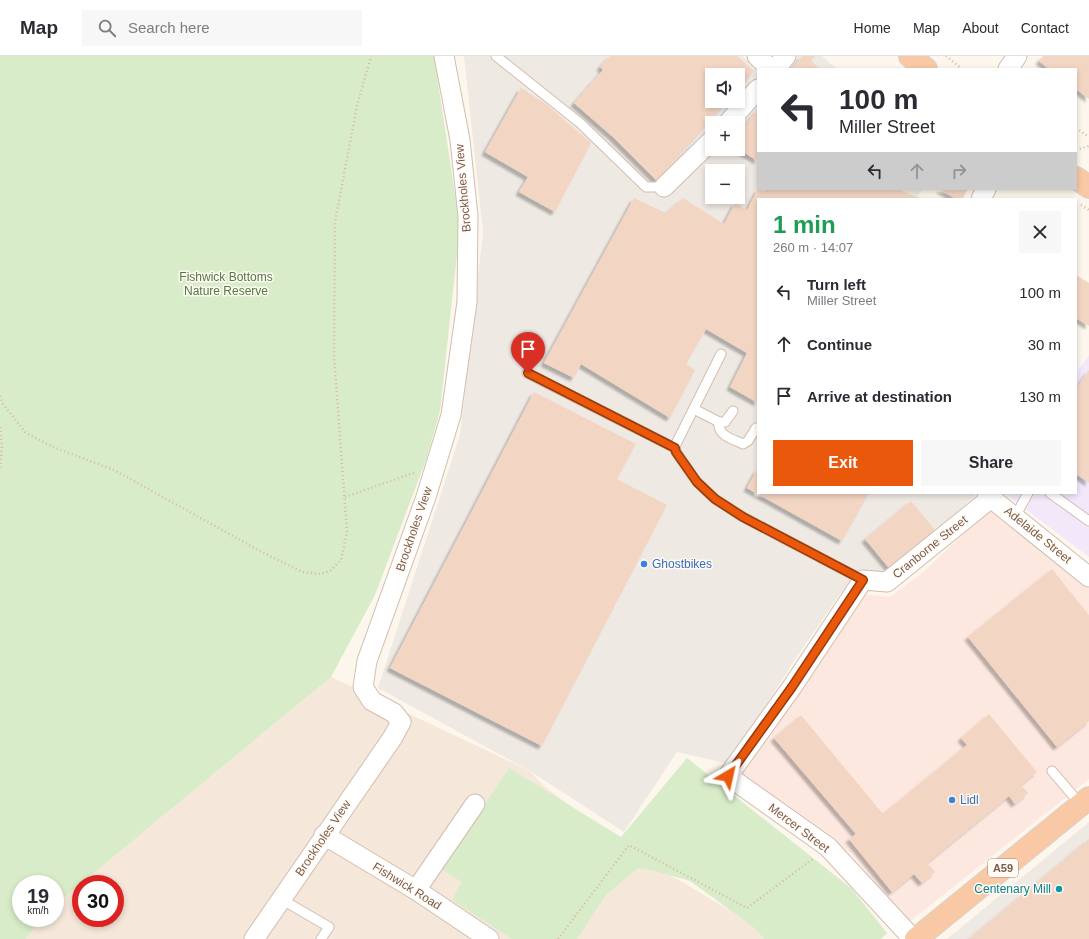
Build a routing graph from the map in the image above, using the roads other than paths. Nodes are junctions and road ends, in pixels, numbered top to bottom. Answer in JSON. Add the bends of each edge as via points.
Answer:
{"nodes":[{"id":1,"x":444,"y":56,"type":"edge"},
{"id":2,"x":496,"y":56,"type":"edge"},
{"id":3,"x":757,"y":56,"type":"edge"},
{"id":4,"x":786,"y":56,"type":"edge"},
{"id":5,"x":910,"y":56,"type":"edge"},
{"id":6,"x":1018,"y":56,"type":"edge"},
{"id":7,"x":770,"y":68,"type":"edge"},
{"id":8,"x":776,"y":68,"type":"edge"},
{"id":9,"x":925,"y":68,"type":"edge"},
{"id":10,"x":1009,"y":68,"type":"edge"},
{"id":11,"x":757,"y":90,"type":"edge"},
{"id":12,"x":734,"y":116,"type":"edge"},
{"id":13,"x":705,"y":147,"type":"edge"},
{"id":14,"x":1077,"y":179,"type":"edge"},
{"id":15,"x":664,"y":187,"type":"joint"},
{"id":16,"x":1089,"y":187,"type":"edge"},
{"id":17,"x":722,"y":354,"type":"dead end"},
{"id":18,"x":528,"y":373,"type":"dead end"},
{"id":19,"x":694,"y":409,"type":"junction"},
{"id":20,"x":732,"y":411,"type":"dead end"},
{"id":21,"x":719,"y":422,"type":"junction"},
{"id":22,"x":756,"y":428,"type":"dead end"},
{"id":23,"x":675,"y":448,"type":"junction"},
{"id":24,"x":1027,"y":494,"type":"edge"},
{"id":25,"x":1051,"y":494,"type":"edge"},
{"id":26,"x":989,"y":496,"type":"edge"},
{"id":27,"x":1015,"y":517,"type":"junction"},
{"id":28,"x":1089,"y":521,"type":"edge"},
{"id":29,"x":1089,"y":576,"type":"edge"},
{"id":30,"x":863,"y":580,"type":"junction"},
{"id":31,"x":1052,"y":771,"type":"dead end"},
{"id":32,"x":1085,"y":801,"type":"edge"},
{"id":33,"x":474,"y":804,"type":"dead end"},
{"id":34,"x":324,"y":836,"type":"junction"},
{"id":35,"x":416,"y":890,"type":"junction"},
{"id":36,"x":281,"y":899,"type":"junction"},
{"id":37,"x":481,"y":937,"type":"edge"},
{"id":38,"x":254,"y":939,"type":"edge"},
{"id":39,"x":321,"y":939,"type":"edge"},
{"id":40,"x":915,"y":939,"type":"edge"}],
"edges":[{"from":1,"to":34,"type":"street","name":"Brockholes View","via":[[460,140],[468,216],[467,294],[451,415],[426,497],[367,661],[363,687],[372,702],[394,713],[401,722]]},
{"from":2,"to":15,"type":"lane","via":[[580,123],[646,187]]},
{"from":3,"to":7,"type":"street"},
{"from":4,"to":8,"type":"street"},
{"from":5,"to":9,"type":"highway"},
{"from":6,"to":10,"type":"street"},
{"from":11,"to":12,"type":"street"},
{"from":13,"to":15,"type":"street"},
{"from":14,"to":16,"type":"highway"},
{"from":17,"to":19,"type":"lane"},
{"from":18,"to":23,"type":"lane"},
{"from":19,"to":21,"type":"lane"},
{"from":19,"to":23,"type":"lane"},
{"from":20,"to":21,"type":"lane","via":[[725,422]]},
{"from":21,"to":22,"type":"lane","via":[[722,433],[743,444]]},
{"from":23,"to":30,"type":"lane","via":[[697,482],[715,499],[743,517]]},
{"from":24,"to":27,"type":"lane"},
{"from":25,"to":28,"type":"lane"},
{"from":26,"to":27,"type":"street","name":"Adelaide Street"},
{"from":26,"to":30,"type":"street","name":"Cranborne Street","via":[[887,582]]},
{"from":27,"to":29,"type":"street","name":"Adelaide Street"},
{"from":30,"to":40,"type":"street","name":"Mercer Street","via":[[792,687],[728,776],[828,848]]},
{"from":31,"to":32,"type":"lane"},
{"from":32,"to":40,"type":"highway","number":"A59"},
{"from":33,"to":35,"type":"street"},
{"from":34,"to":35,"type":"street","name":"Fishwick Road"},
{"from":34,"to":36,"type":"street","name":"Brockholes View"},
{"from":35,"to":37,"type":"street","name":"Fishwick Road"},
{"from":36,"to":38,"type":"street","name":"Brockholes View"},
{"from":36,"to":39,"type":"lane","via":[[329,927]]}]}
